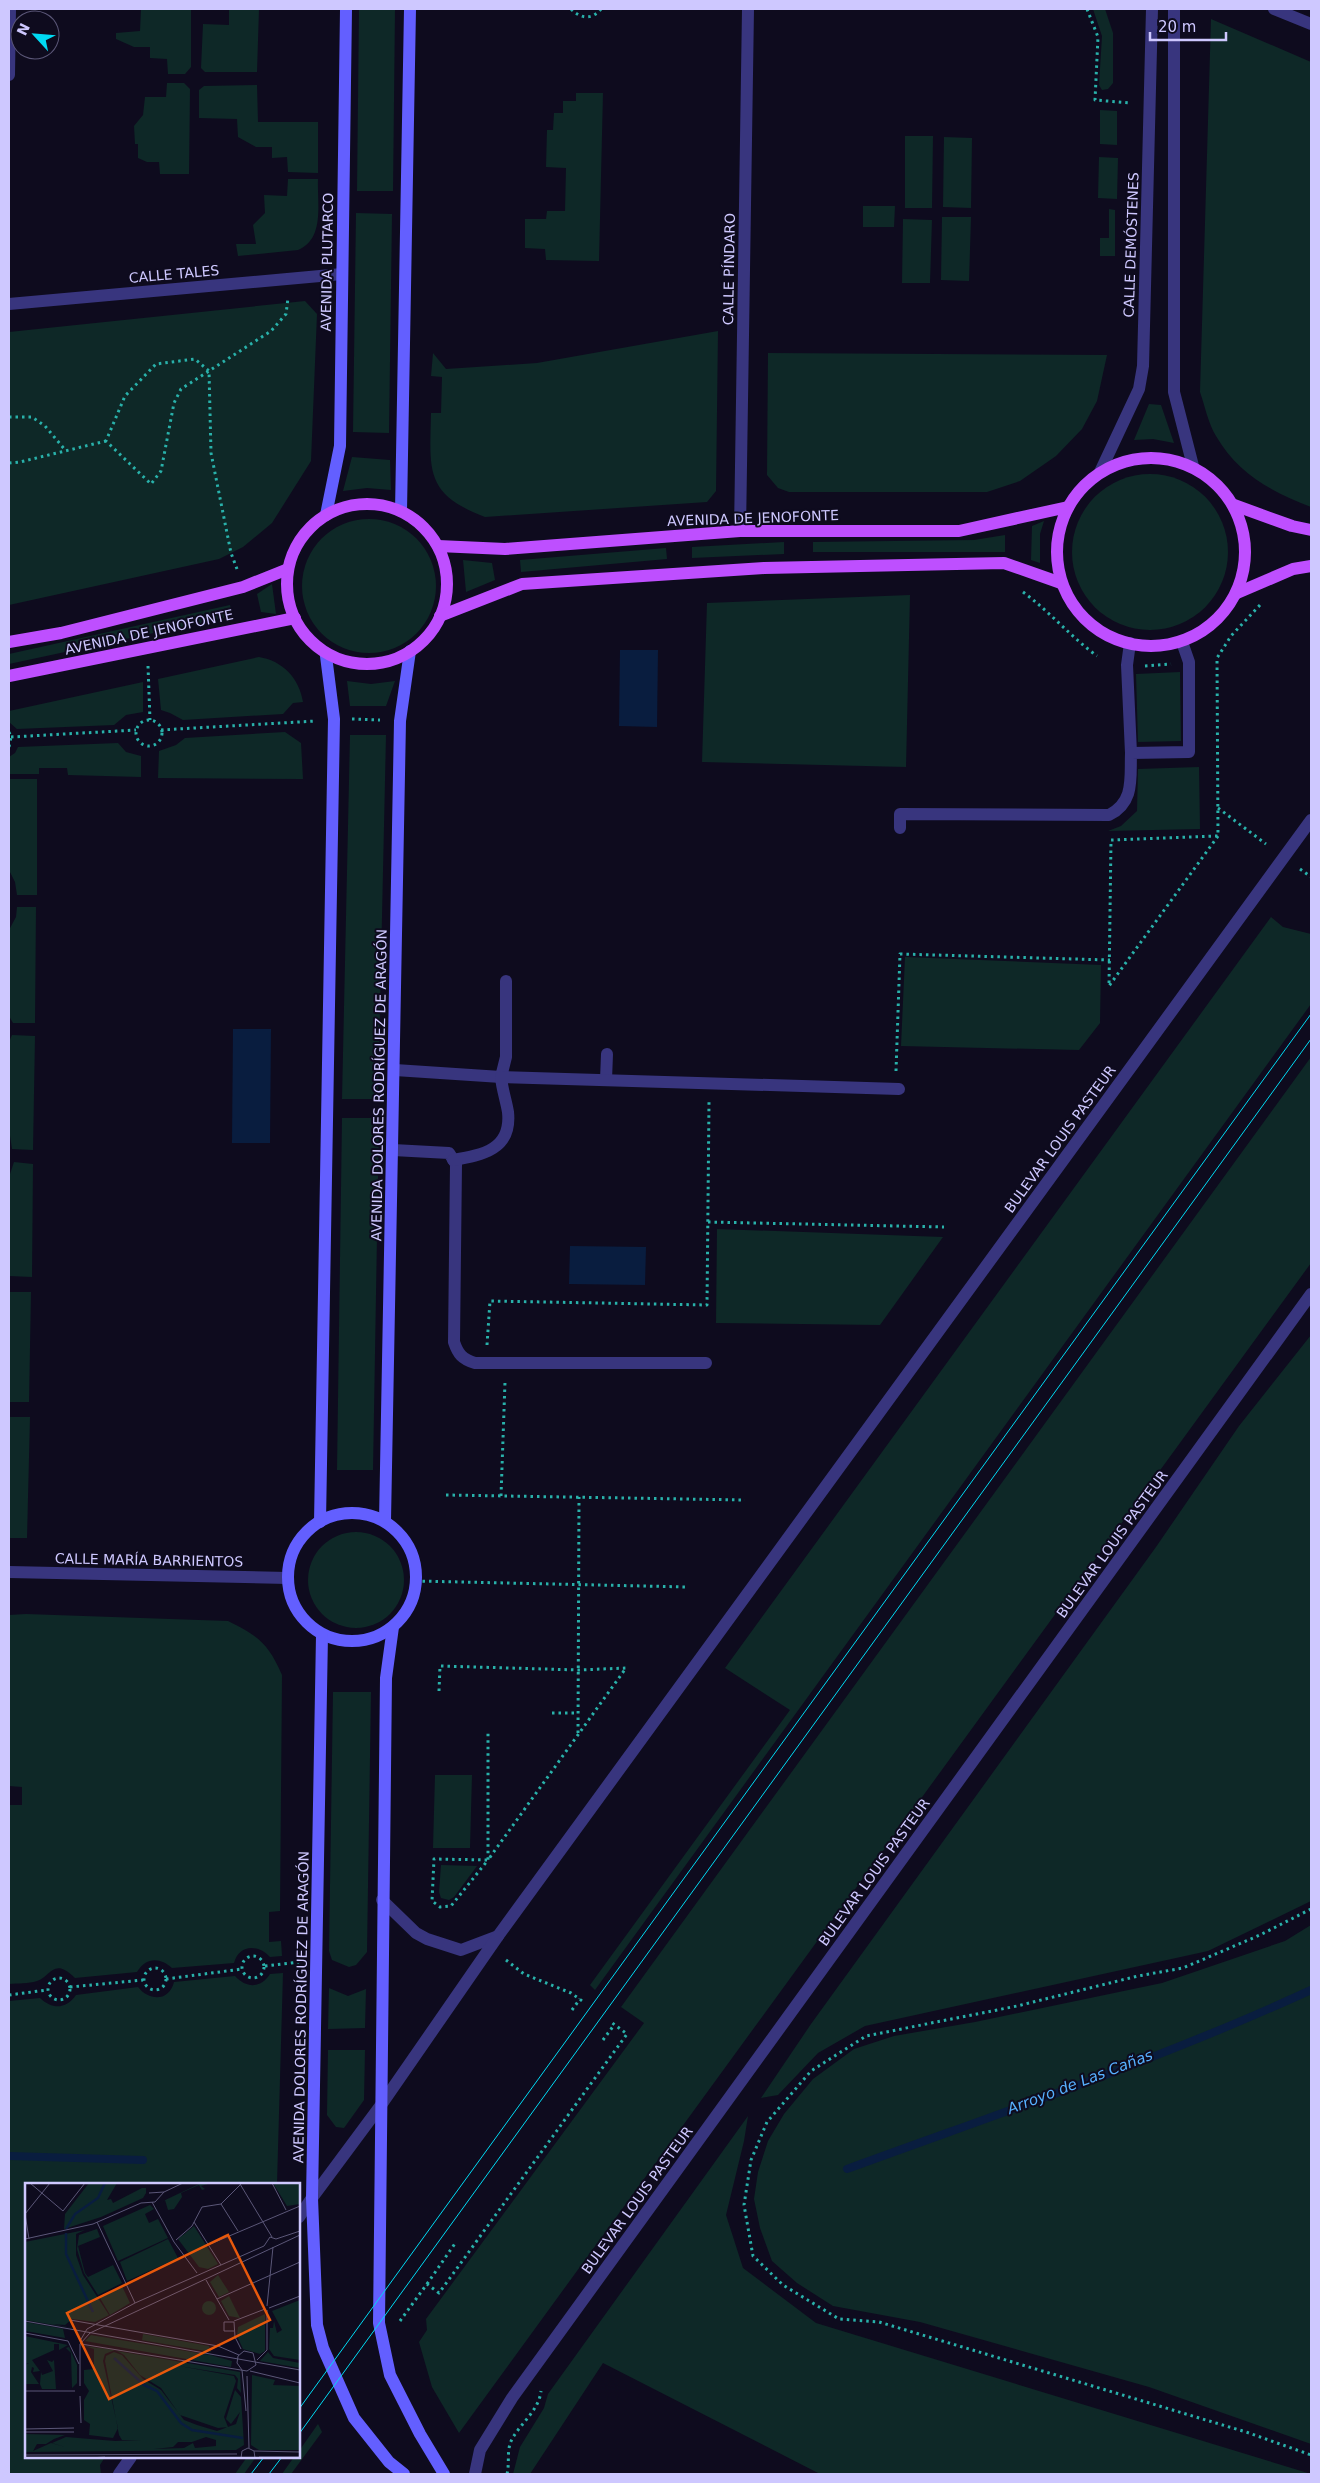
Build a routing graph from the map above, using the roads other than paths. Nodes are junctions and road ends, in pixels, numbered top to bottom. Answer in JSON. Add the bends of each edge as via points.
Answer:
{"nodes":[{"id":1,"x":10,"y":9,"type":"edge"},
{"id":2,"x":346,"y":9,"type":"edge"},
{"id":3,"x":410,"y":9,"type":"edge"},
{"id":4,"x":748,"y":9,"type":"edge"},
{"id":5,"x":1152,"y":9,"type":"edge"},
{"id":6,"x":1174,"y":9,"type":"edge"},
{"id":7,"x":1274,"y":9,"type":"edge"},
{"id":8,"x":1311,"y":24,"type":"edge"},
{"id":9,"x":9,"y":75,"type":"edge"},
{"id":10,"x":342,"y":274,"type":"junction"},
{"id":11,"x":9,"y":304,"type":"edge"},
{"id":12,"x":1193,"y":466,"type":"junction"},
{"id":13,"x":1100,"y":472,"type":"junction"},
{"id":14,"x":1234,"y":504,"type":"junction"},
{"id":15,"x":1068,"y":507,"type":"junction"},
{"id":16,"x":401,"y":511,"type":"junction"},
{"id":17,"x":326,"y":515,"type":"junction"},
{"id":18,"x":740,"y":530,"type":"junction"},
{"id":19,"x":1311,"y":530,"type":"edge"},
{"id":20,"x":438,"y":546,"type":"junction"},
{"id":21,"x":1311,"y":566,"type":"edge"},
{"id":22,"x":288,"y":569,"type":"junction"},
{"id":23,"x":1061,"y":583,"type":"junction"},
{"id":24,"x":1237,"y":593,"type":"junction"},
{"id":25,"x":440,"y":616,"type":"junction"},
{"id":26,"x":295,"y":618,"type":"junction"},
{"id":27,"x":9,"y":642,"type":"edge"},
{"id":28,"x":1182,"y":642,"type":"junction"},
{"id":29,"x":1130,"y":643,"type":"junction"},
{"id":30,"x":410,"y":651,"type":"junction"},
{"id":31,"x":326,"y":656,"type":"junction"},
{"id":32,"x":9,"y":676,"type":"edge"},
{"id":33,"x":1131,"y":753,"type":"junction"},
{"id":34,"x":1311,"y":820,"type":"edge"},
{"id":35,"x":900,"y":828,"type":"dead end"},
{"id":36,"x":506,"y":981,"type":"dead end"},
{"id":37,"x":607,"y":1054,"type":"dead end"},
{"id":38,"x":395,"y":1070,"type":"junction"},
{"id":39,"x":501,"y":1077,"type":"junction"},
{"id":40,"x":606,"y":1080,"type":"junction"},
{"id":41,"x":899,"y":1089,"type":"dead end"},
{"id":42,"x":393,"y":1150,"type":"junction"},
{"id":43,"x":453,"y":1160,"type":"junction"},
{"id":44,"x":1311,"y":1294,"type":"edge"},
{"id":45,"x":706,"y":1363,"type":"dead end"},
{"id":46,"x":385,"y":1521,"type":"junction"},
{"id":47,"x":320,"y":1522,"type":"junction"},
{"id":48,"x":9,"y":1572,"type":"edge"},
{"id":49,"x":288,"y":1578,"type":"junction"},
{"id":50,"x":393,"y":1627,"type":"junction"},
{"id":51,"x":322,"y":1634,"type":"junction"},
{"id":52,"x":382,"y":1900,"type":"junction"},
{"id":53,"x":498,"y":1936,"type":"junction"},
{"id":54,"x":381,"y":2105,"type":"junction"},
{"id":55,"x":312,"y":2198,"type":"junction"},
{"id":56,"x":300,"y":2216,"type":"edge"},
{"id":57,"x":130,"y":2458,"type":"edge"},
{"id":58,"x":119,"y":2474,"type":"edge"},
{"id":59,"x":404,"y":2474,"type":"edge"},
{"id":60,"x":444,"y":2474,"type":"edge"},
{"id":61,"x":475,"y":2474,"type":"edge"}],
"edges":[{"from":1,"to":9,"type":"street"},
{"from":2,"to":10,"type":"main road","name":"AVENIDA PLUTARCO"},
{"from":3,"to":16,"type":"main road"},
{"from":4,"to":18,"type":"street","name":"CALLE PÍNDARO"},
{"from":5,"to":13,"type":"street","name":"CALLE DEMÓSTENES","via":[[1143,366],[1139,389]]},
{"from":6,"to":12,"type":"street","via":[[1174,392]]},
{"from":7,"to":8,"type":"street"},
{"from":10,"to":11,"type":"street","name":"CALLE TALES"},
{"from":10,"to":17,"type":"main road","name":"AVENIDA PLUTARCO","via":[[340,446]]},
{"from":12,"to":13,"type":"main road","via":[[1162,457],[1130,459]]},
{"from":12,"to":14,"type":"main road","via":[[1216,482]]},
{"from":13,"to":15,"type":"main road"},
{"from":14,"to":19,"type":"main road"},
{"from":14,"to":24,"type":"main road","via":[[1246,548]]},
{"from":15,"to":18,"type":"main road","name":"AVENIDA DE JENOFONTE","via":[[959,531]]},
{"from":15,"to":23,"type":"main road","via":[[1057,544]]},
{"from":16,"to":17,"type":"main road","via":[[372,504],[343,507]]},
{"from":16,"to":20,"type":"main road","via":[[419,522]]},
{"from":17,"to":22,"type":"main road","via":[[301,539]]},
{"from":18,"to":20,"type":"main road","name":"AVENIDA DE JENOFONTE","via":[[505,549]]},
{"from":20,"to":25,"type":"main road","via":[[447,580]]},
{"from":21,"to":24,"type":"main road","via":[[1292,569]]},
{"from":22,"to":26,"type":"main road","via":[[288,595]]},
{"from":22,"to":27,"type":"main road","name":"AVENIDA DE JENOFONTE","via":[[243,587],[61,633]]},
{"from":23,"to":25,"type":"main road","via":[[1004,563],[764,568],[522,584]]},
{"from":23,"to":29,"type":"main road","via":[[1080,615],[1109,638]]},
{"from":24,"to":28,"type":"main road","via":[[1214,623]]},
{"from":25,"to":30,"type":"main road","via":[[434,628]]},
{"from":26,"to":31,"type":"main road","via":[[307,640]]},
{"from":26,"to":32,"type":"main road","name":"AVENIDA DE JENOFONTE"},
{"from":28,"to":29,"type":"main road","via":[[1145,647]]},
{"from":28,"to":33,"type":"street","via":[[1189,662],[1189,752]]},
{"from":29,"to":33,"type":"street","via":[[1127,665]]},
{"from":30,"to":31,"type":"main road","via":[[385,662],[355,663]]},
{"from":30,"to":38,"type":"main road","name":"AVENIDA DOLORES RODRÍGUEZ DE ARAGÓN","via":[[400,721]]},
{"from":31,"to":47,"type":"main road","via":[[334,719]]},
{"from":33,"to":35,"type":"street","via":[[1129,792],[1120,809],[1109,815],[900,814]]},
{"from":34,"to":53,"type":"street","name":"BULEVAR LOUIS PASTEUR"},
{"from":36,"to":39,"type":"street","via":[[506,1057]]},
{"from":37,"to":40,"type":"street"},
{"from":38,"to":39,"type":"street"},
{"from":38,"to":42,"type":"main road","name":"AVENIDA DOLORES RODRÍGUEZ DE ARAGÓN"},
{"from":39,"to":40,"type":"street"},
{"from":39,"to":43,"type":"street","via":[[508,1113],[504,1134],[495,1149]]},
{"from":40,"to":41,"type":"street"},
{"from":42,"to":43,"type":"street","via":[[449,1154]]},
{"from":42,"to":46,"type":"main road","name":"AVENIDA DOLORES RODRÍGUEZ DE ARAGÓN"},
{"from":43,"to":45,"type":"street","via":[[456,1164],[454,1342],[464,1360],[486,1364]]},
{"from":44,"to":61,"type":"street","name":"BULEVAR LOUIS PASTEUR","via":[[512,2398],[480,2450]]},
{"from":46,"to":47,"type":"main road","via":[[356,1513]]},
{"from":46,"to":50,"type":"main road","via":[[401,1535],[412,1555],[416,1582],[410,1606]]},
{"from":47,"to":49,"type":"main road","via":[[303,1536],[294,1549]]},
{"from":48,"to":49,"type":"street","name":"CALLE MARÍA BARRIENTOS"},
{"from":49,"to":51,"type":"main road","via":[[290,1597],[302,1619]]},
{"from":50,"to":51,"type":"main road","via":[[371,1639],[343,1642]]},
{"from":50,"to":52,"type":"main road","via":[[386,1678]]},
{"from":51,"to":55,"type":"main road","name":"AVENIDA DOLORES RODRÍGUEZ DE ARAGÓN"},
{"from":52,"to":53,"type":"street","via":[[416,1933],[461,1950]]},
{"from":52,"to":54,"type":"main road"},
{"from":53,"to":54,"type":"street","name":"BULEVAR LOUIS PASTEUR"},
{"from":54,"to":55,"type":"street","name":"BULEVAR LOUIS PASTEUR"},
{"from":54,"to":60,"type":"main road","via":[[379,2323],[390,2375]]},
{"from":55,"to":56,"type":"street","name":"BULEVAR LOUIS PASTEUR"},
{"from":55,"to":59,"type":"main road","name":"AVENIDA DOLORES RODRÍGUEZ DE ARAGÓN","via":[[317,2325],[323,2348],[354,2418],[389,2462]]},
{"from":57,"to":58,"type":"street"}]}
